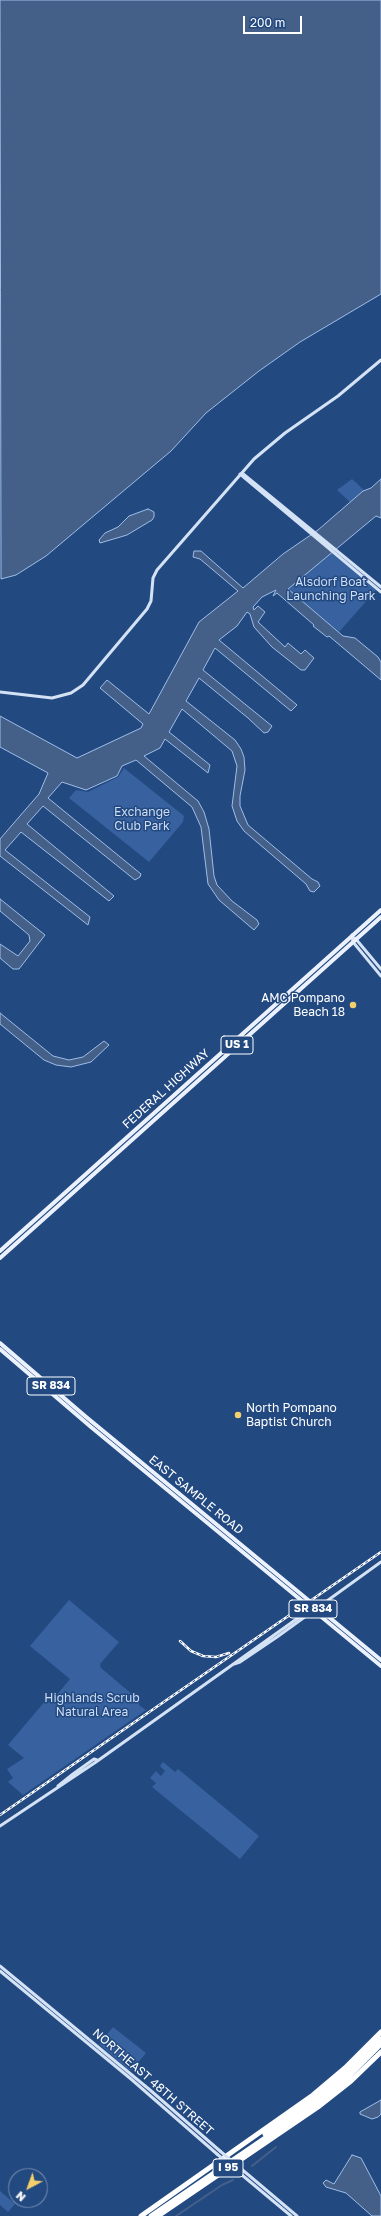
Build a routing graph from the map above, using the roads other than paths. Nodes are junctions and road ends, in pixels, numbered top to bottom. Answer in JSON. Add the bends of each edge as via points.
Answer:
{"nodes":[{"id":1,"x":381,"y":360,"type":"edge"},
{"id":2,"x":241,"y":474,"type":"junction"},
{"id":3,"x":336,"y":552,"type":"junction"},
{"id":4,"x":381,"y":587,"type":"edge"},
{"id":5,"x":381,"y":592,"type":"edge"},
{"id":6,"x":0,"y":692,"type":"edge"},
{"id":7,"x":381,"y":910,"type":"edge"},
{"id":8,"x":381,"y":917,"type":"edge"},
{"id":9,"x":352,"y":936,"type":"junction"},
{"id":10,"x":357,"y":939,"type":"junction"},
{"id":11,"x":353,"y":942,"type":"junction"},
{"id":12,"x":381,"y":969,"type":"edge"},
{"id":13,"x":380,"y":974,"type":"edge"},
{"id":14,"x":269,"y":1011,"type":"junction"},
{"id":15,"x":260,"y":1018,"type":"junction"},
{"id":16,"x":266,"y":1020,"type":"junction"},
{"id":17,"x":256,"y":1028,"type":"junction"},
{"id":18,"x":206,"y":1071,"type":"junction"},
{"id":19,"x":183,"y":1088,"type":"junction"},
{"id":20,"x":179,"y":1097,"type":"junction"},
{"id":21,"x":109,"y":1154,"type":"junction"},
{"id":22,"x":99,"y":1162,"type":"junction"},
{"id":23,"x":104,"y":1165,"type":"junction"},
{"id":24,"x":95,"y":1173,"type":"junction"},
{"id":25,"x":0,"y":1251,"type":"edge"},
{"id":26,"x":0,"y":1258,"type":"edge"},
{"id":27,"x":0,"y":1343,"type":"edge"},
{"id":28,"x":0,"y":1349,"type":"edge"},
{"id":29,"x":218,"y":1526,"type":"junction"},
{"id":30,"x":212,"y":1527,"type":"junction"},
{"id":31,"x":381,"y":1562,"type":"edge"},
{"id":32,"x":264,"y":1568,"type":"junction"},
{"id":33,"x":271,"y":1569,"type":"junction"},
{"id":34,"x":316,"y":1608,"type":"junction"},
{"id":35,"x":380,"y":1664,"type":"edge"},
{"id":36,"x":0,"y":1826,"type":"edge"},
{"id":37,"x":0,"y":1966,"type":"edge"},
{"id":38,"x":0,"y":1971,"type":"edge"},
{"id":39,"x":381,"y":2032,"type":"edge"},
{"id":40,"x":380,"y":2041,"type":"edge"},
{"id":41,"x":381,"y":2048,"type":"edge"},
{"id":42,"x":96,"y":2050,"type":"junction"},
{"id":43,"x":381,"y":2052,"type":"edge"},
{"id":44,"x":105,"y":2053,"type":"junction"},
{"id":45,"x":356,"y":2058,"type":"junction"},
{"id":46,"x":299,"y":2120,"type":"junction"},
{"id":47,"x":218,"y":2152,"type":"junction"},
{"id":48,"x":291,"y":2215,"type":"edge"},
{"id":49,"x":141,"y":2216,"type":"edge"},
{"id":50,"x":145,"y":2216,"type":"edge"},
{"id":51,"x":152,"y":2216,"type":"edge"},
{"id":52,"x":158,"y":2216,"type":"edge"},
{"id":53,"x":297,"y":2216,"type":"edge"}],
"edges":[{"from":1,"to":2,"type":"main road","via":[[338,396],[264,449]]},
{"from":2,"to":3,"type":"main road"},
{"from":2,"to":6,"type":"main road","via":[[157,570],[147,609],[86,683],[71,693],[56,697]]},
{"from":3,"to":4,"type":"main road"},
{"from":3,"to":5,"type":"main road"},
{"from":7,"to":9,"type":"main road","name":"FEDERAL HIGHWAY","number":"US 1"},
{"from":8,"to":10,"type":"main road","name":"FEDERAL HIGHWAY","number":"US 1"},
{"from":9,"to":10,"type":"main road"},
{"from":9,"to":11,"type":"main road"},
{"from":9,"to":14,"type":"main road","name":"FEDERAL HIGHWAY","number":"US 1"},
{"from":10,"to":11,"type":"main road","name":"FEDERAL HIGHWAY","number":"US 1"},
{"from":10,"to":12,"type":"main road"},
{"from":11,"to":13,"type":"main road"},
{"from":11,"to":16,"type":"main road","name":"FEDERAL HIGHWAY","number":"US 1"},
{"from":14,"to":15,"type":"main road","name":"FEDERAL HIGHWAY","number":"US 1"},
{"from":14,"to":16,"type":"main road"},
{"from":15,"to":17,"type":"main road"},
{"from":15,"to":18,"type":"main road","name":"FEDERAL HIGHWAY","number":"US 1","via":[[210,1063]]},
{"from":16,"to":17,"type":"main road","name":"FEDERAL HIGHWAY","number":"US 1"},
{"from":17,"to":18,"type":"main road","name":"FEDERAL HIGHWAY","number":"US 1"},
{"from":18,"to":19,"type":"main road","name":"FEDERAL HIGHWAY","number":"US 1"},
{"from":18,"to":20,"type":"main road","name":"FEDERAL HIGHWAY","number":"US 1"},
{"from":19,"to":20,"type":"main road"},
{"from":19,"to":21,"type":"main road","name":"FEDERAL HIGHWAY","number":"US 1"},
{"from":20,"to":23,"type":"main road","name":"FEDERAL HIGHWAY","number":"US 1"},
{"from":21,"to":22,"type":"main road","name":"FEDERAL HIGHWAY","number":"US 1"},
{"from":21,"to":23,"type":"main road"},
{"from":22,"to":24,"type":"main road"},
{"from":22,"to":25,"type":"main road","name":"FEDERAL HIGHWAY","number":"US 1"},
{"from":23,"to":24,"type":"main road","name":"FEDERAL HIGHWAY","number":"US 1"},
{"from":24,"to":26,"type":"main road","name":"FEDERAL HIGHWAY","number":"US 1"},
{"from":27,"to":29,"type":"main road","name":"EAST SAMPLE ROAD","number":"SR 834"},
{"from":28,"to":30,"type":"main road","name":"EAST SAMPLE ROAD","number":"SR 834"},
{"from":29,"to":30,"type":"main road"},
{"from":29,"to":33,"type":"main road","name":"EAST SAMPLE ROAD","number":"SR 834"},
{"from":30,"to":32,"type":"main road","name":"EAST SAMPLE ROAD","number":"SR 834"},
{"from":31,"to":34,"type":"main road"},
{"from":32,"to":33,"type":"main road"},
{"from":32,"to":34,"type":"main road","name":"EAST SAMPLE ROAD","number":"SR 834"},
{"from":33,"to":34,"type":"main road","name":"EAST SAMPLE ROAD","number":"SR 834"},
{"from":34,"to":35,"type":"main road","name":"EAST SAMPLE ROAD","number":"SR 834"},
{"from":34,"to":36,"type":"main road"},
{"from":37,"to":44,"type":"main road","name":"NORTHEAST 48TH STREET"},
{"from":38,"to":42,"type":"main road","name":"NORTHEAST 48TH STREET"},
{"from":39,"to":45,"type":"highway","number":"I 95"},
{"from":40,"to":45,"type":"highway"},
{"from":40,"to":50,"type":"highway","via":[[316,2098]]},
{"from":40,"to":51,"type":"highway","via":[[348,2077],[315,2104]]},
{"from":41,"to":46,"type":"highway","via":[[350,2079]]},
{"from":42,"to":44,"type":"main road"},
{"from":42,"to":47,"type":"main road","name":"NORTHEAST 48TH STREET"},
{"from":43,"to":46,"type":"highway","number":"I 95","via":[[340,2090]]},
{"from":44,"to":47,"type":"main road","name":"NORTHEAST 48TH STREET"},
{"from":45,"to":49,"type":"highway","number":"I 95","via":[[301,2104]]},
{"from":46,"to":52,"type":"highway","number":"I 95"},
{"from":47,"to":48,"type":"main road","name":"NORTHEAST 48TH STREET","bridge":true},
{"from":47,"to":48,"type":"main road","name":"NORTHEAST 48TH STREET","bridge":true,"via":[[239,2167]]},
{"from":48,"to":53,"type":"main road"}]}
